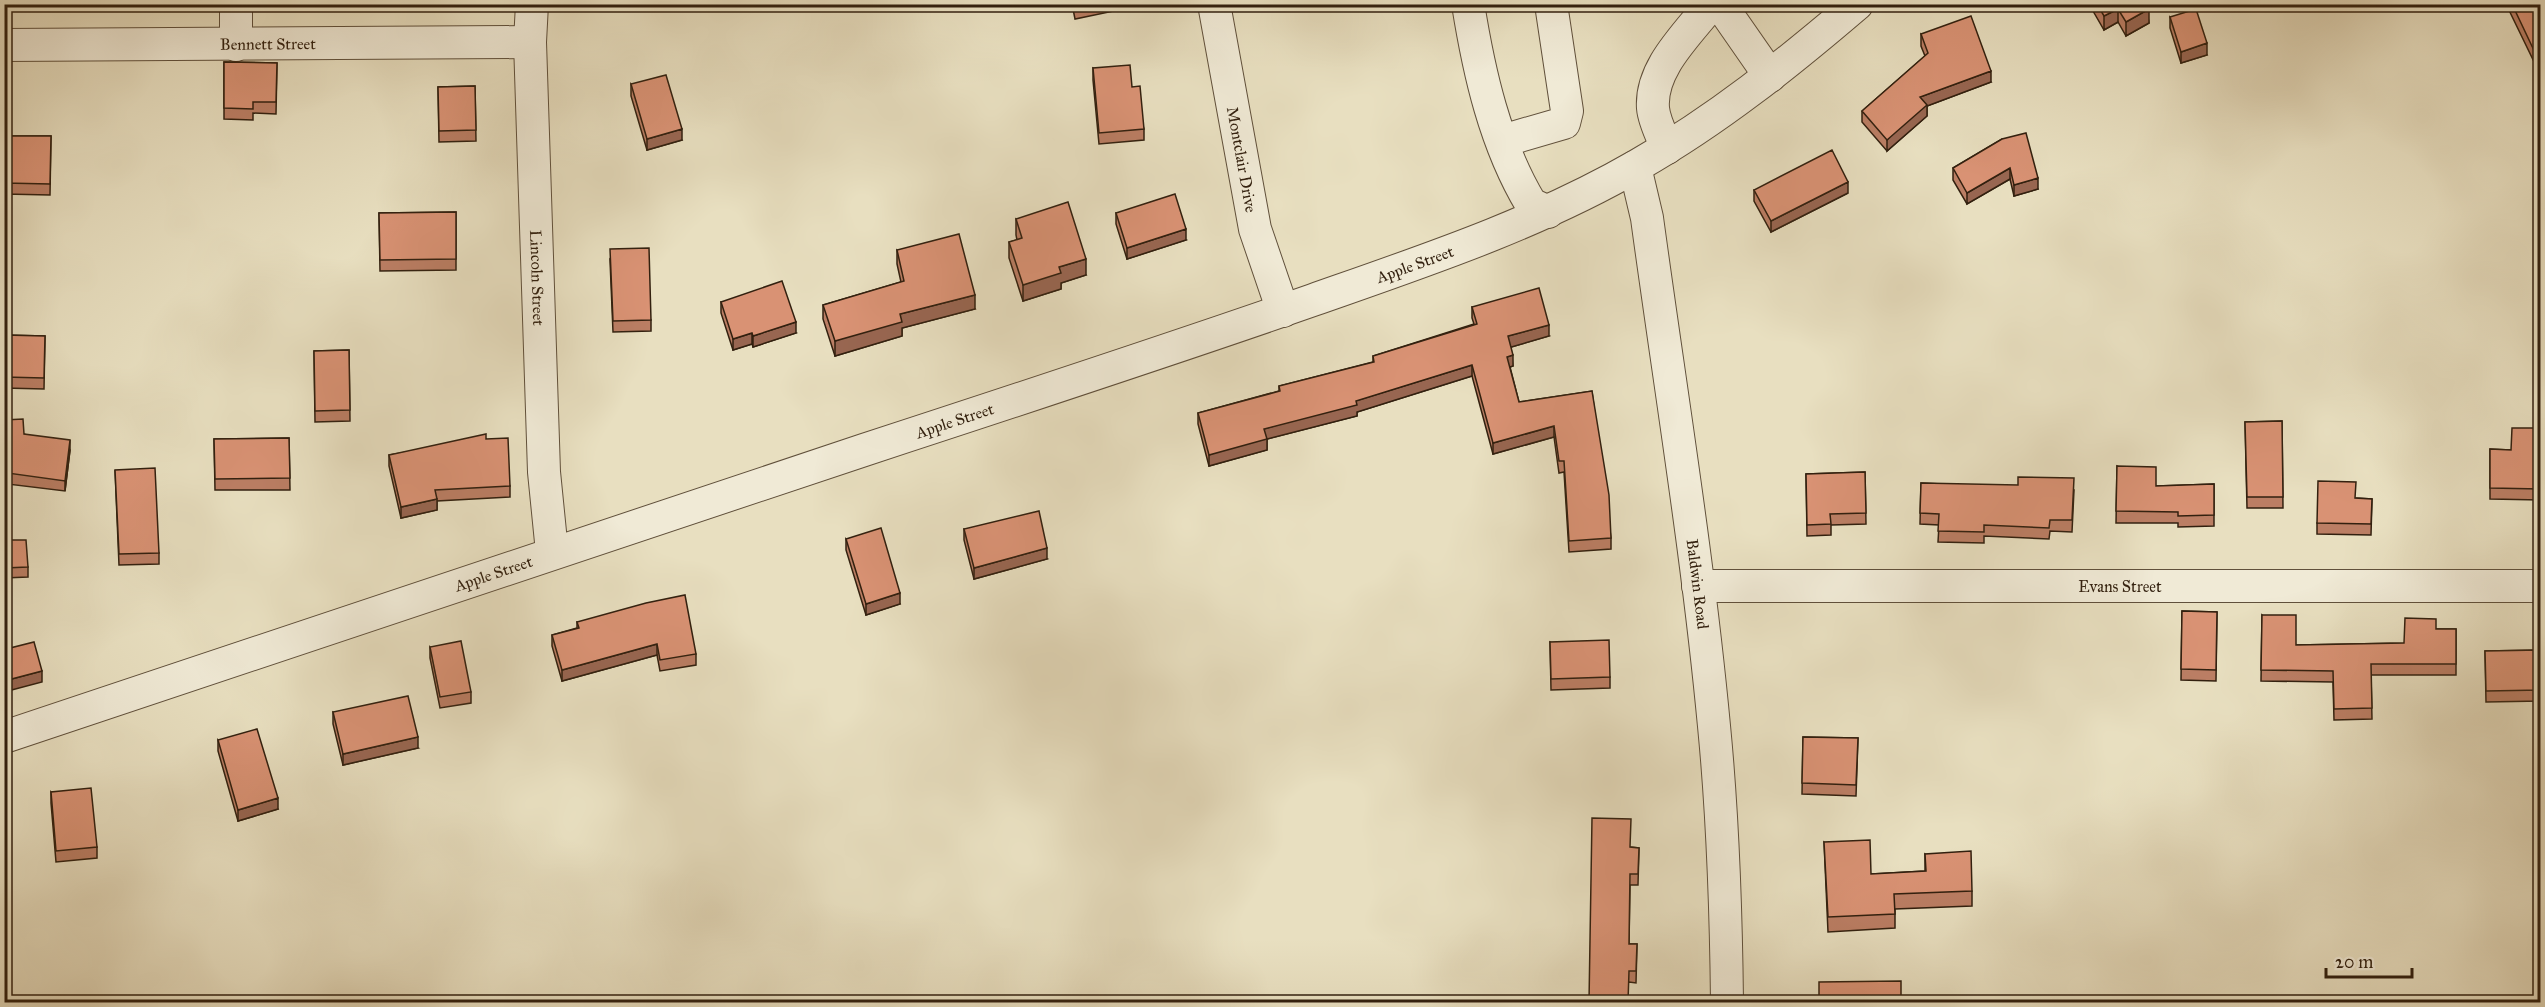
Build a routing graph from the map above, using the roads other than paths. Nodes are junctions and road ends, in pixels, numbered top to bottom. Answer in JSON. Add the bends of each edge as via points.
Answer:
{"nodes":[{"id":1,"x":236,"y":4,"type":"edge"},
{"id":2,"x":532,"y":4,"type":"edge"},
{"id":3,"x":1468,"y":4,"type":"edge"},
{"id":4,"x":1551,"y":4,"type":"edge"},
{"id":5,"x":1711,"y":4,"type":"edge"},
{"id":6,"x":1719,"y":4,"type":"edge"},
{"id":7,"x":1857,"y":4,"type":"edge"},
{"id":8,"x":1219,"y":8,"type":"edge"},
{"id":9,"x":530,"y":42,"type":"junction"},
{"id":10,"x":4,"y":45,"type":"edge"},
{"id":11,"x":236,"y":45,"type":"junction"},
{"id":12,"x":1770,"y":76,"type":"junction"},
{"id":13,"x":1502,"y":141,"type":"junction"},
{"id":14,"x":1667,"y":148,"type":"junction"},
{"id":15,"x":1635,"y":167,"type":"junction"},
{"id":16,"x":1548,"y":212,"type":"junction"},
{"id":17,"x":1283,"y":311,"type":"junction"},
{"id":18,"x":552,"y":552,"type":"junction"},
{"id":19,"x":1698,"y":586,"type":"junction"},
{"id":20,"x":2541,"y":586,"type":"edge"},
{"id":21,"x":4,"y":737,"type":"edge"},
{"id":22,"x":1727,"y":1002,"type":"edge"}],
"edges":[{"from":1,"to":11,"type":"street"},
{"from":2,"to":9,"type":"street","name":"Lincoln Street"},
{"from":3,"to":13,"type":"street","via":[[1478,68]]},
{"from":4,"to":13,"type":"street","via":[[1567,111],[1564,123]]},
{"from":5,"to":14,"type":"street","via":[[1665,64],[1655,85],[1653,110]]},
{"from":6,"to":12,"type":"street"},
{"from":7,"to":12,"type":"street","name":"Apple Street"},
{"from":8,"to":17,"type":"street","name":"Montclair Drive","via":[[1255,229]]},
{"from":9,"to":11,"type":"street","name":"Bennett Street"},
{"from":9,"to":18,"type":"street","name":"Lincoln Street","via":[[544,472]]},
{"from":10,"to":11,"type":"street","name":"Bennett Street"},
{"from":12,"to":14,"type":"street","name":"Apple Street"},
{"from":13,"to":16,"type":"street","via":[[1531,204]]},
{"from":14,"to":15,"type":"street","name":"Apple Street"},
{"from":15,"to":16,"type":"street","name":"Apple Street"},
{"from":15,"to":19,"type":"street","name":"Baldwin Road","via":[[1647,218]]},
{"from":16,"to":17,"type":"street","name":"Apple Street","via":[[1458,249]]},
{"from":17,"to":18,"type":"street","name":"Apple Street"},
{"from":18,"to":21,"type":"street","name":"Apple Street"},
{"from":19,"to":20,"type":"street","name":"Evans Street"},
{"from":19,"to":22,"type":"street","name":"Baldwin Road","via":[[1724,868]]}]}
